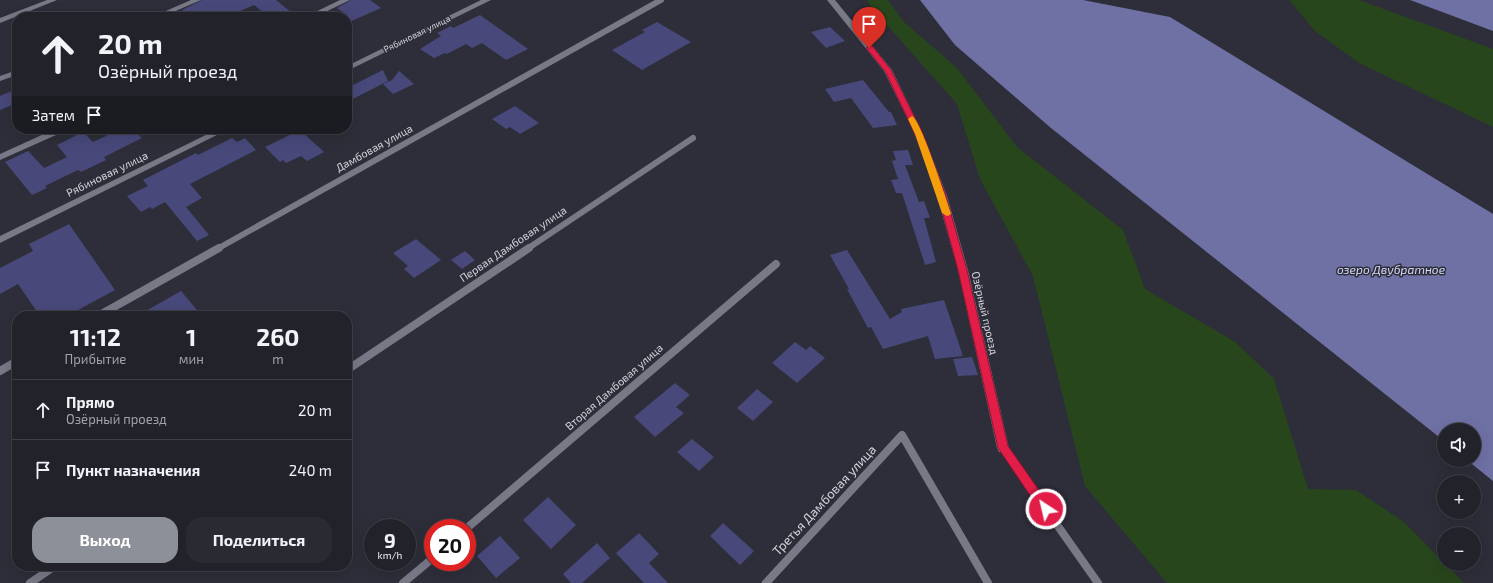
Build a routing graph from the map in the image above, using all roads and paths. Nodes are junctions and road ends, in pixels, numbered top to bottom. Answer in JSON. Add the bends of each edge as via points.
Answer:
{"nodes":[{"id":1,"x":53,"y":0,"type":"edge"},
{"id":2,"x":198,"y":0,"type":"edge"},
{"id":3,"x":346,"y":0,"type":"edge"},
{"id":4,"x":487,"y":0,"type":"edge"},
{"id":5,"x":661,"y":0,"type":"edge"},
{"id":6,"x":831,"y":0,"type":"edge"},
{"id":7,"x":23,"y":12,"type":"edge"},
{"id":8,"x":168,"y":12,"type":"edge"},
{"id":9,"x":320,"y":12,"type":"edge"},
{"id":10,"x":12,"y":16,"type":"edge"},
{"id":11,"x":0,"y":21,"type":"edge"},
{"id":12,"x":352,"y":67,"type":"edge"},
{"id":13,"x":12,"y":74,"type":"edge"},
{"id":14,"x":0,"y":79,"type":"edge"},
{"id":15,"x":51,"y":134,"type":"edge"},
{"id":16,"x":215,"y":134,"type":"edge"},
{"id":17,"x":693,"y":138,"type":"dead end"},
{"id":18,"x":0,"y":157,"type":"edge"},
{"id":19,"x":0,"y":240,"type":"edge"},
{"id":20,"x":776,"y":264,"type":"dead end"},
{"id":21,"x":107,"y":311,"type":"edge"},
{"id":22,"x":12,"y":364,"type":"edge"},
{"id":23,"x":352,"y":367,"type":"edge"},
{"id":24,"x":0,"y":371,"type":"edge"},
{"id":25,"x":1003,"y":448,"type":"joint"},
{"id":26,"x":476,"y":520,"type":"edge"},
{"id":27,"x":424,"y":566,"type":"edge"},
{"id":28,"x":48,"y":571,"type":"edge"},
{"id":29,"x":30,"y":583,"type":"edge"},
{"id":30,"x":403,"y":583,"type":"edge"},
{"id":31,"x":766,"y":583,"type":"edge"},
{"id":32,"x":988,"y":583,"type":"edge"},
{"id":33,"x":1098,"y":583,"type":"edge"}],
"edges":[{"from":1,"to":7,"type":"street"},
{"from":2,"to":8,"type":"street"},
{"from":3,"to":9,"type":"street"},
{"from":4,"to":12,"type":"street","name":"Рябиновая улица"},
{"from":5,"to":21,"type":"lane","name":"Дамбовая улица"},
{"from":6,"to":25,"type":"street","name":"Озёрный проезд","via":[[888,70],[919,134],[942,196],[963,270]]},
{"from":10,"to":11,"type":"street"},
{"from":13,"to":14,"type":"street"},
{"from":15,"to":18,"type":"street"},
{"from":16,"to":19,"type":"street","name":"Рябиновая улица"},
{"from":17,"to":23,"type":"lane","name":"Первая Дамбовая улица"},
{"from":20,"to":26,"type":"lane","name":"Вторая Дамбовая улица"},
{"from":22,"to":24,"type":"lane"},
{"from":25,"to":33,"type":"lane"},
{"from":27,"to":30,"type":"lane"},
{"from":28,"to":29,"type":"lane"},
{"from":31,"to":32,"type":"lane","name":"Третья Дамбовая улица","via":[[902,435]]}]}
